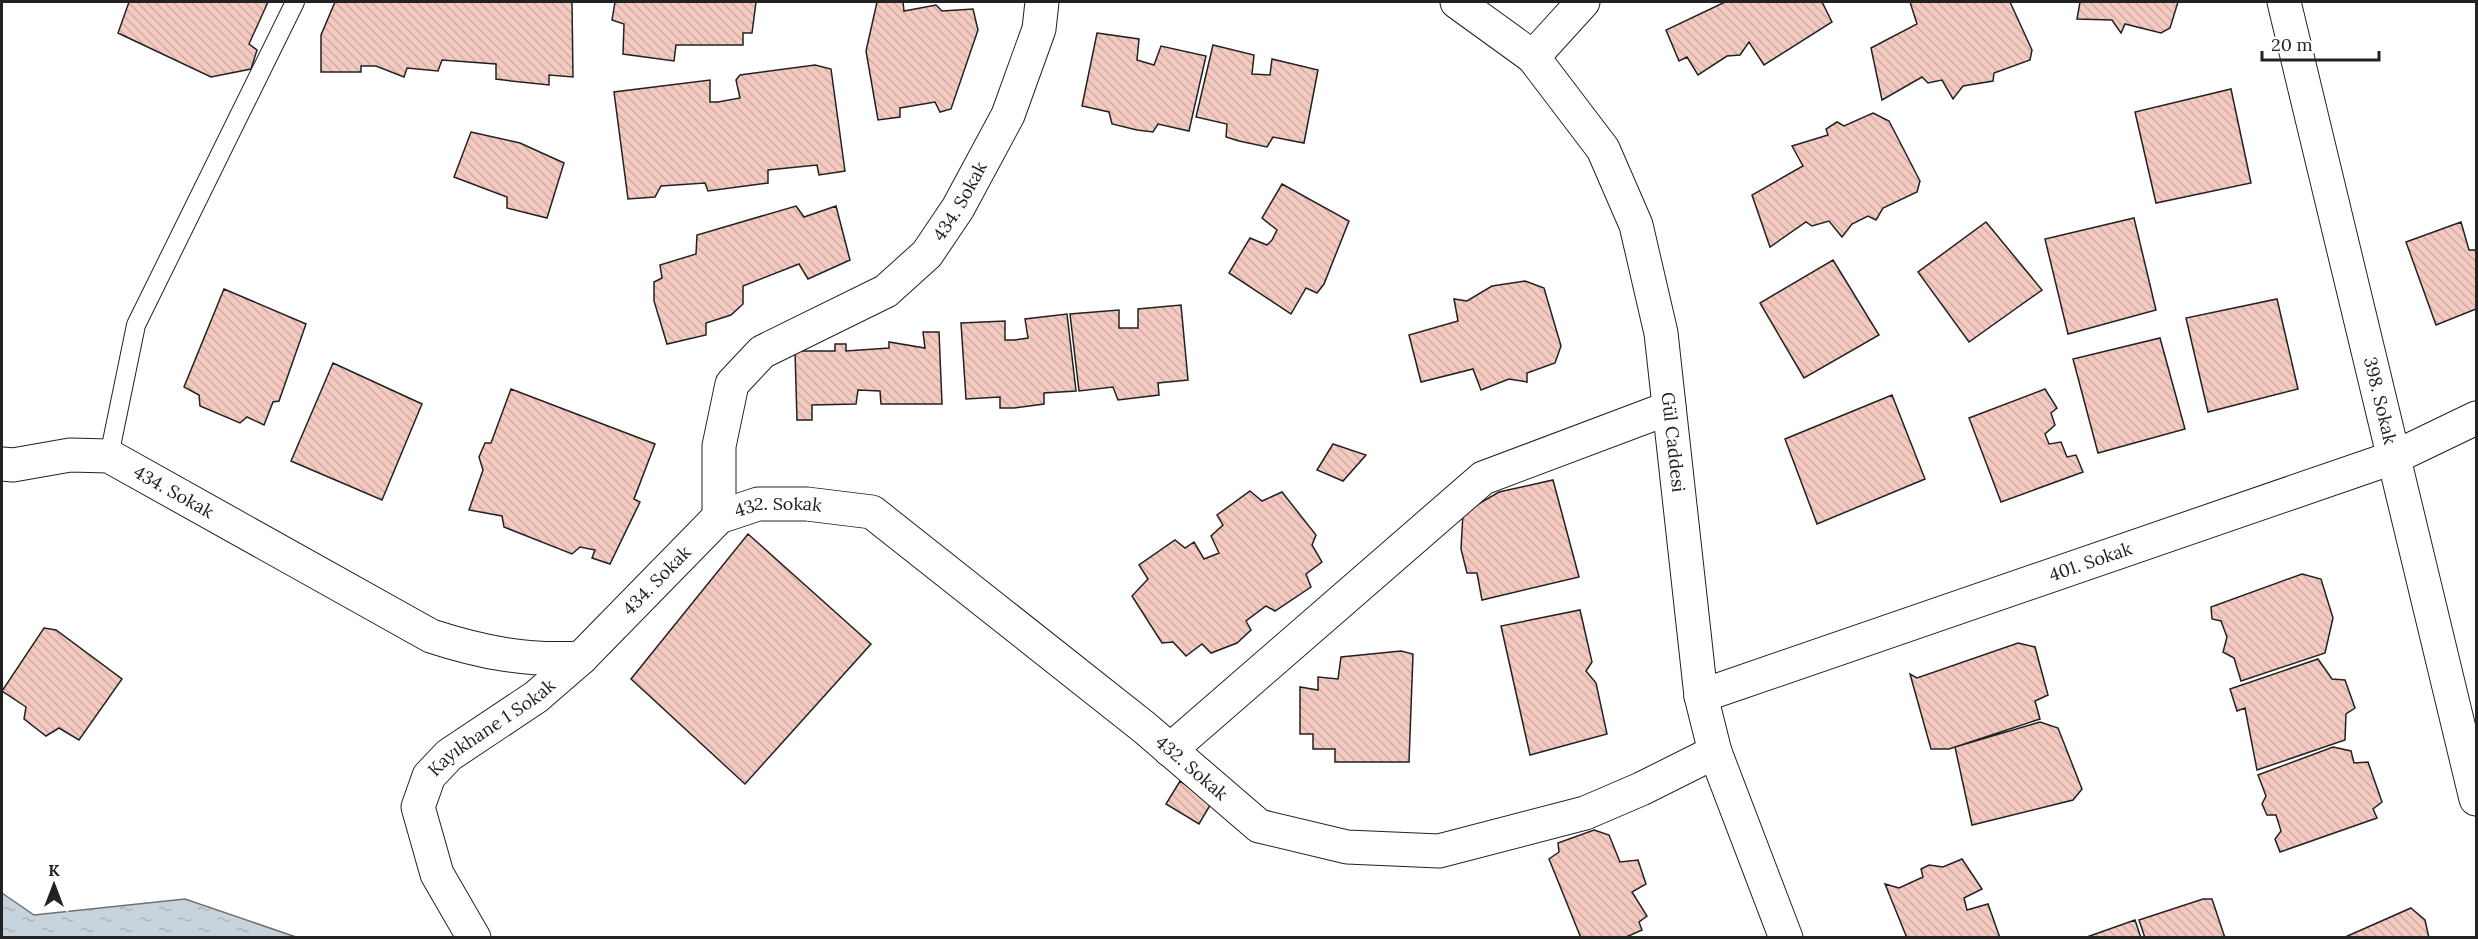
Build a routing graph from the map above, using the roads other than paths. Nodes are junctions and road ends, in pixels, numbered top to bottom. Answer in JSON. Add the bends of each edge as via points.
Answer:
{"nodes":[{"id":1,"x":296,"y":2,"type":"edge"},
{"id":2,"x":1042,"y":2,"type":"edge"},
{"id":3,"x":1457,"y":2,"type":"edge"},
{"id":4,"x":1583,"y":2,"type":"edge"},
{"id":5,"x":2284,"y":2,"type":"edge"},
{"id":6,"x":1533,"y":57,"type":"junction"},
{"id":7,"x":1669,"y":408,"type":"junction"},
{"id":8,"x":2476,"y":418,"type":"edge"},
{"id":9,"x":109,"y":456,"type":"junction"},
{"id":10,"x":2395,"y":457,"type":"junction"},
{"id":11,"x":2,"y":464,"type":"edge"},
{"id":12,"x":719,"y":517,"type":"junction"},
{"id":13,"x":581,"y":658,"type":"junction"},
{"id":14,"x":1701,"y":696,"type":"junction"},
{"id":15,"x":1170,"y":750,"type":"junction"},
{"id":16,"x":1714,"y":752,"type":"junction"},
{"id":17,"x":2476,"y":798,"type":"edge"},
{"id":18,"x":474,"y":938,"type":"edge"},
{"id":19,"x":1786,"y":938,"type":"edge"}],
"edges":[{"from":1,"to":9,"type":"lane","via":[[136,325]]},
{"from":2,"to":12,"type":"street","name":"434. Sokak","via":[[1039,29],[1008,115],[958,208],[927,254],[886,291],[762,352],[732,384],[718,446]]},
{"from":3,"to":6,"type":"street","name":"Gül Caddesi"},
{"from":4,"to":6,"type":"street"},
{"from":5,"to":10,"type":"street","name":"398. Sokak"},
{"from":6,"to":7,"type":"street","name":"Gül Caddesi","via":[[1603,149],[1636,225],[1661,333]]},
{"from":7,"to":14,"type":"street","name":"Gül Caddesi"},
{"from":7,"to":15,"type":"street","via":[[1484,478]]},
{"from":8,"to":10,"type":"street","name":"401. Sokak"},
{"from":9,"to":11,"type":"street","name":"434. Sokak","via":[[70,455]]},
{"from":9,"to":13,"type":"street","name":"434. Sokak","via":[[431,636],[512,657]]},
{"from":10,"to":14,"type":"street","name":"401. Sokak"},
{"from":10,"to":17,"type":"street","name":"398. Sokak"},
{"from":12,"to":13,"type":"street","name":"434. Sokak"},
{"from":12,"to":15,"type":"street","name":"432. Sokak","via":[[758,504],[807,504],[872,512]]},
{"from":13,"to":18,"type":"street","name":"Kayıkhane 1 Sokak","via":[[536,697],[449,755],[429,776],[418,807],[421,819],[437,874]]},
{"from":14,"to":16,"type":"street","name":"Gül Caddesi"},
{"from":15,"to":16,"type":"street","name":"432. Sokak","via":[[1259,826],[1347,847],[1439,851],[1585,813]]},
{"from":16,"to":19,"type":"street","name":"Gül Caddesi"}]}
